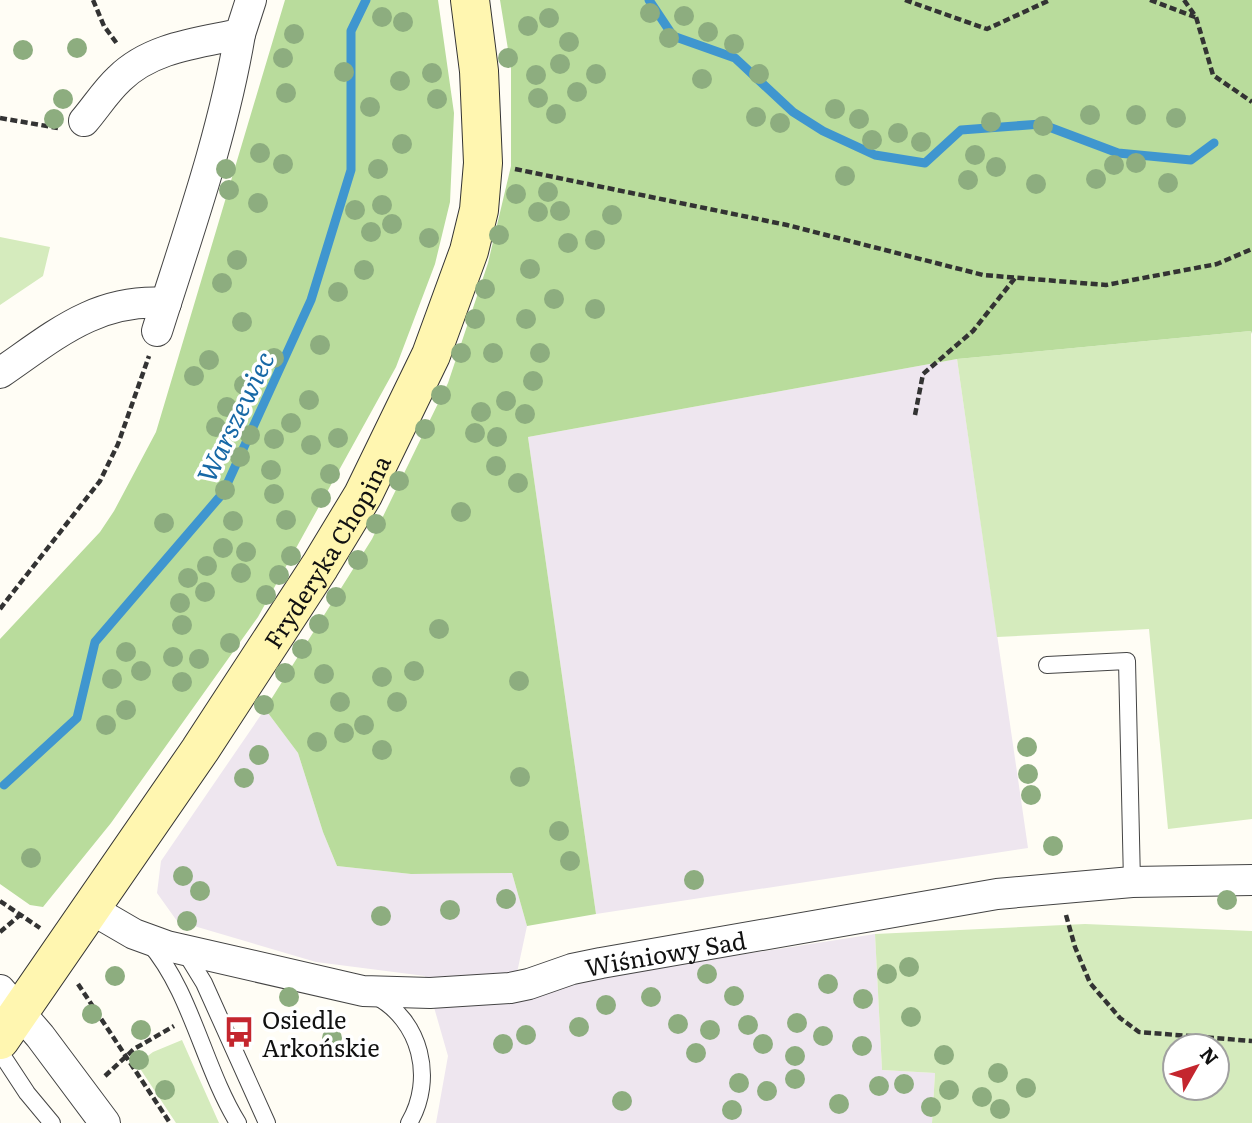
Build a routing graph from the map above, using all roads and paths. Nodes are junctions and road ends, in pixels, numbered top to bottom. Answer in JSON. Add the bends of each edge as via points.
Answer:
{"nodes":[{"id":1,"x":93,"y":0,"type":"edge"},
{"id":2,"x":251,"y":0,"type":"edge"},
{"id":3,"x":470,"y":0,"type":"edge"},
{"id":4,"x":905,"y":0,"type":"edge"},
{"id":5,"x":1050,"y":0,"type":"edge"},
{"id":6,"x":1150,"y":0,"type":"edge"},
{"id":7,"x":1184,"y":0,"type":"edge"},
{"id":8,"x":1196,"y":17,"type":"junction"},
{"id":9,"x":240,"y":34,"type":"junction"},
{"id":10,"x":134,"y":68,"type":"junction"},
{"id":11,"x":1252,"y":102,"type":"edge"},
{"id":12,"x":0,"y":118,"type":"edge"},
{"id":13,"x":84,"y":121,"type":"joint"},
{"id":14,"x":483,"y":163,"type":"junction"},
{"id":15,"x":1252,"y":249,"type":"edge"},
{"id":16,"x":1016,"y":278,"type":"junction"},
{"id":17,"x":166,"y":303,"type":"junction"},
{"id":18,"x":157,"y":331,"type":"joint"},
{"id":19,"x":0,"y":373,"type":"edge"},
{"id":20,"x":915,"y":415,"type":"dead end"},
{"id":21,"x":1,"y":606,"type":"edge"},
{"id":22,"x":1047,"y":665,"type":"dead end"},
{"id":23,"x":1252,"y":880,"type":"edge"},
{"id":24,"x":1132,"y":882,"type":"junction"},
{"id":25,"x":1059,"y":887,"type":"junction"},
{"id":26,"x":0,"y":901,"type":"edge"},
{"id":27,"x":91,"y":909,"type":"junction"},
{"id":28,"x":20,"y":915,"type":"junction"},
{"id":29,"x":0,"y":932,"type":"edge"},
{"id":30,"x":146,"y":938,"type":"junction"},
{"id":31,"x":183,"y":950,"type":"junction"},
{"id":32,"x":68,"y":966,"type":"junction"},
{"id":33,"x":363,"y":991,"type":"junction"},
{"id":34,"x":7,"y":1014,"type":"edge"},
{"id":35,"x":171,"y":1028,"type":"dead end"},
{"id":36,"x":1252,"y":1041,"type":"edge"},
{"id":37,"x":0,"y":1052,"type":"edge"},
{"id":38,"x":126,"y":1056,"type":"junction"},
{"id":39,"x":105,"y":1077,"type":"dead end"},
{"id":40,"x":52,"y":1123,"type":"edge"},
{"id":41,"x":105,"y":1123,"type":"edge"},
{"id":42,"x":170,"y":1123,"type":"edge"},
{"id":43,"x":237,"y":1123,"type":"edge"},
{"id":44,"x":267,"y":1123,"type":"edge"},
{"id":45,"x":409,"y":1123,"type":"edge"}],
"edges":[{"from":1,"to":10,"type":"path","via":[[104,26]]},
{"from":2,"to":9,"type":"street"},
{"from":3,"to":14,"type":"street","name":"Fryderyka Chopina"},
{"from":4,"to":5,"type":"path","via":[[987,29]]},
{"from":6,"to":8,"type":"path"},
{"from":7,"to":8,"type":"path"},
{"from":8,"to":11,"type":"path","via":[[1213,75]]},
{"from":9,"to":10,"type":"street","via":[[168,50]]},
{"from":9,"to":17,"type":"street","via":[[225,111]]},
{"from":10,"to":13,"type":"street"},
{"from":12,"to":13,"type":"path","via":[[59,129]]},
{"from":14,"to":16,"type":"path","via":[[787,225],[983,275]]},
{"from":14,"to":27,"type":"street","name":"Fryderyka Chopina","via":[[479,210],[454,298],[363,495],[200,750]]},
{"from":15,"to":16,"type":"path","via":[[1217,264],[1106,285]]},
{"from":16,"to":20,"type":"path","via":[[973,331],[923,374]]},
{"from":17,"to":18,"type":"street"},
{"from":17,"to":19,"type":"street","via":[[128,303],[82,318]]},
{"from":18,"to":21,"type":"path","via":[[135,401],[100,481]]},
{"from":22,"to":24,"type":"lane","via":[[1127,661]]},
{"from":23,"to":24,"type":"street","name":"Wiśniowy Sad"},
{"from":24,"to":25,"type":"street","name":"Wiśniowy Sad"},
{"from":25,"to":33,"type":"street","name":"Wiśniowy Sad","via":[[601,963],[510,988]]},
{"from":25,"to":36,"type":"path","via":[[1090,982],[1120,1018],[1139,1032]]},
{"from":26,"to":28,"type":"path"},
{"from":27,"to":30,"type":"street","name":"Wiśniowy Sad"},
{"from":27,"to":32,"type":"street","name":"Fryderyka Chopina"},
{"from":28,"to":29,"type":"path"},
{"from":28,"to":32,"type":"path","via":[[47,933]]},
{"from":30,"to":31,"type":"street","name":"Wiśniowy Sad"},
{"from":30,"to":43,"type":"lane","via":[[177,989]]},
{"from":31,"to":33,"type":"street","name":"Wiśniowy Sad"},
{"from":31,"to":44,"type":"lane","via":[[204,984]]},
{"from":32,"to":34,"type":"street","name":"Fryderyka Chopina"},
{"from":32,"to":38,"type":"path"},
{"from":33,"to":45,"type":"lane","via":[[389,1005],[417,1044],[422,1086]]},
{"from":34,"to":41,"type":"street"},
{"from":35,"to":38,"type":"path"},
{"from":37,"to":40,"type":"lane"},
{"from":38,"to":39,"type":"path"},
{"from":38,"to":42,"type":"path"}]}
